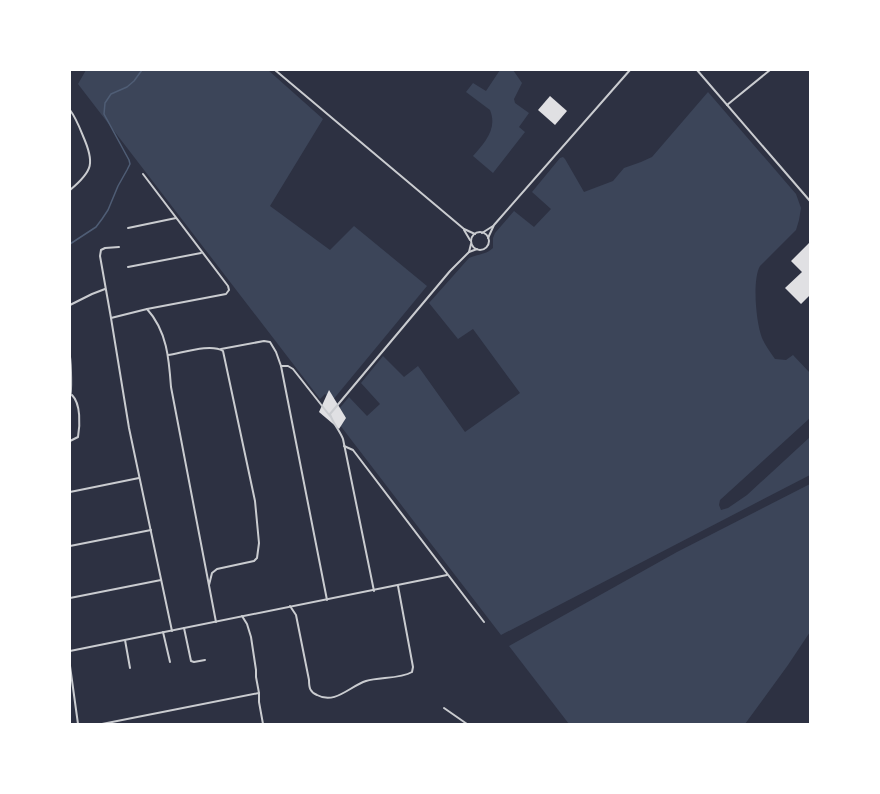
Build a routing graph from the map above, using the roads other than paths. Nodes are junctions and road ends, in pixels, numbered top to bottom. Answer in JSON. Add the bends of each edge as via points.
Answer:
{"nodes":[{"id":1,"x":275,"y":70,"type":"edge"},
{"id":2,"x":630,"y":70,"type":"edge"},
{"id":3,"x":697,"y":70,"type":"edge"},
{"id":4,"x":770,"y":70,"type":"edge"},
{"id":5,"x":727,"y":105,"type":"junction"},
{"id":6,"x":70,"y":110,"type":"edge"},
{"id":7,"x":143,"y":174,"type":"dead end"},
{"id":8,"x":70,"y":190,"type":"edge"},
{"id":9,"x":810,"y":201,"type":"edge"},
{"id":10,"x":176,"y":218,"type":"junction"},
{"id":11,"x":494,"y":225,"type":"junction"},
{"id":12,"x":128,"y":228,"type":"dead end"},
{"id":13,"x":464,"y":229,"type":"junction"},
{"id":14,"x":482,"y":233,"type":"junction"},
{"id":15,"x":475,"y":234,"type":"junction"},
{"id":16,"x":488,"y":238,"type":"junction"},
{"id":17,"x":471,"y":241,"type":"junction"},
{"id":18,"x":472,"y":244,"type":"junction"},
{"id":19,"x":119,"y":247,"type":"dead end"},
{"id":20,"x":477,"y":249,"type":"junction"},
{"id":21,"x":201,"y":252,"type":"junction"},
{"id":22,"x":469,"y":252,"type":"junction"},
{"id":23,"x":128,"y":268,"type":"dead end"},
{"id":24,"x":106,"y":289,"type":"junction"},
{"id":25,"x":70,"y":305,"type":"edge"},
{"id":26,"x":147,"y":309,"type":"junction"},
{"id":27,"x":111,"y":318,"type":"junction"},
{"id":28,"x":221,"y":349,"type":"junction"},
{"id":29,"x":168,"y":356,"type":"junction"},
{"id":30,"x":70,"y":357,"type":"edge"},
{"id":31,"x":280,"y":366,"type":"junction"},
{"id":32,"x":71,"y":396,"type":"edge"},
{"id":33,"x":331,"y":417,"type":"junction"},
{"id":34,"x":70,"y":441,"type":"edge"},
{"id":35,"x":344,"y":446,"type":"junction"},
{"id":36,"x":140,"y":478,"type":"junction"},
{"id":37,"x":70,"y":492,"type":"edge"},
{"id":38,"x":151,"y":530,"type":"junction"},
{"id":39,"x":70,"y":546,"type":"edge"},
{"id":40,"x":447,"y":575,"type":"junction"},
{"id":41,"x":161,"y":580,"type":"junction"},
{"id":42,"x":209,"y":584,"type":"junction"},
{"id":43,"x":398,"y":586,"type":"junction"},
{"id":44,"x":374,"y":591,"type":"junction"},
{"id":45,"x":70,"y":598,"type":"edge"},
{"id":46,"x":327,"y":600,"type":"junction"},
{"id":47,"x":290,"y":606,"type":"junction"},
{"id":48,"x":242,"y":616,"type":"junction"},
{"id":49,"x":216,"y":622,"type":"junction"},
{"id":50,"x":484,"y":622,"type":"dead end"},
{"id":51,"x":184,"y":628,"type":"junction"},
{"id":52,"x":172,"y":631,"type":"junction"},
{"id":53,"x":163,"y":632,"type":"junction"},
{"id":54,"x":125,"y":640,"type":"junction"},
{"id":55,"x":70,"y":651,"type":"edge"},
{"id":56,"x":205,"y":660,"type":"dead end"},
{"id":57,"x":170,"y":662,"type":"dead end"},
{"id":58,"x":70,"y":666,"type":"edge"},
{"id":59,"x":130,"y":668,"type":"dead end"},
{"id":60,"x":259,"y":693,"type":"junction"},
{"id":61,"x":444,"y":708,"type":"dead end"},
{"id":62,"x":78,"y":724,"type":"edge"},
{"id":63,"x":102,"y":724,"type":"edge"},
{"id":64,"x":263,"y":724,"type":"edge"},
{"id":65,"x":468,"y":724,"type":"edge"}],
"edges":[{"from":1,"to":13,"type":"street"},
{"from":2,"to":11,"type":"street"},
{"from":3,"to":5,"type":"street"},
{"from":4,"to":5,"type":"street"},
{"from":5,"to":9,"type":"street"},
{"from":6,"to":8,"type":"street","via":[[79,123],[90,150],[91,163],[88,172]]},
{"from":7,"to":10,"type":"street"},
{"from":10,"to":12,"type":"street"},
{"from":10,"to":21,"type":"street"},
{"from":11,"to":14,"type":"street"},
{"from":11,"to":16,"type":"street"},
{"from":13,"to":15,"type":"street"},
{"from":13,"to":17,"type":"street"},
{"from":14,"to":15,"type":"street"},
{"from":14,"to":16,"type":"street"},
{"from":15,"to":17,"type":"street"},
{"from":16,"to":20,"type":"street","via":[[484,248]]},
{"from":17,"to":18,"type":"street"},
{"from":18,"to":20,"type":"street"},
{"from":18,"to":22,"type":"street"},
{"from":19,"to":24,"type":"street","via":[[105,248],[100,253]]},
{"from":20,"to":22,"type":"street"},
{"from":21,"to":23,"type":"street"},
{"from":21,"to":26,"type":"street","via":[[228,286],[226,294]]},
{"from":22,"to":33,"type":"street","via":[[331,412]]},
{"from":24,"to":25,"type":"street"},
{"from":24,"to":27,"type":"street"},
{"from":26,"to":27,"type":"street"},
{"from":26,"to":29,"type":"street","via":[[165,339]]},
{"from":27,"to":36,"type":"street"},
{"from":28,"to":29,"type":"street","via":[[205,348]]},
{"from":28,"to":31,"type":"street","via":[[270,342]]},
{"from":28,"to":42,"type":"street","via":[[225,356],[255,501],[259,543],[257,558],[217,569],[212,573]]},
{"from":29,"to":42,"type":"street","via":[[171,387]]},
{"from":30,"to":32,"type":"street"},
{"from":31,"to":33,"type":"street","via":[[293,369]]},
{"from":31,"to":46,"type":"street"},
{"from":32,"to":34,"type":"street","via":[[77,400],[79,430],[78,437]]},
{"from":33,"to":35,"type":"street","via":[[340,431]]},
{"from":35,"to":40,"type":"street","via":[[353,450]]},
{"from":35,"to":44,"type":"street"},
{"from":36,"to":37,"type":"street"},
{"from":36,"to":38,"type":"street"},
{"from":38,"to":39,"type":"street"},
{"from":38,"to":41,"type":"street"},
{"from":40,"to":43,"type":"street"},
{"from":40,"to":50,"type":"street"},
{"from":41,"to":45,"type":"street"},
{"from":41,"to":52,"type":"street"},
{"from":42,"to":49,"type":"street"},
{"from":43,"to":44,"type":"street"},
{"from":43,"to":47,"type":"street","via":[[412,672],[365,681],[334,697],[320,697],[309,689],[296,615]]},
{"from":44,"to":46,"type":"street"},
{"from":46,"to":47,"type":"street"},
{"from":47,"to":48,"type":"street"},
{"from":48,"to":49,"type":"street"},
{"from":48,"to":60,"type":"street","via":[[251,637]]},
{"from":49,"to":51,"type":"street"},
{"from":51,"to":52,"type":"street"},
{"from":51,"to":56,"type":"street","via":[[190,661]]},
{"from":52,"to":53,"type":"street"},
{"from":53,"to":54,"type":"street"},
{"from":53,"to":57,"type":"street"},
{"from":54,"to":55,"type":"street"},
{"from":54,"to":59,"type":"street"},
{"from":58,"to":62,"type":"street"},
{"from":60,"to":63,"type":"street"},
{"from":60,"to":64,"type":"street"},
{"from":61,"to":65,"type":"street"}]}
